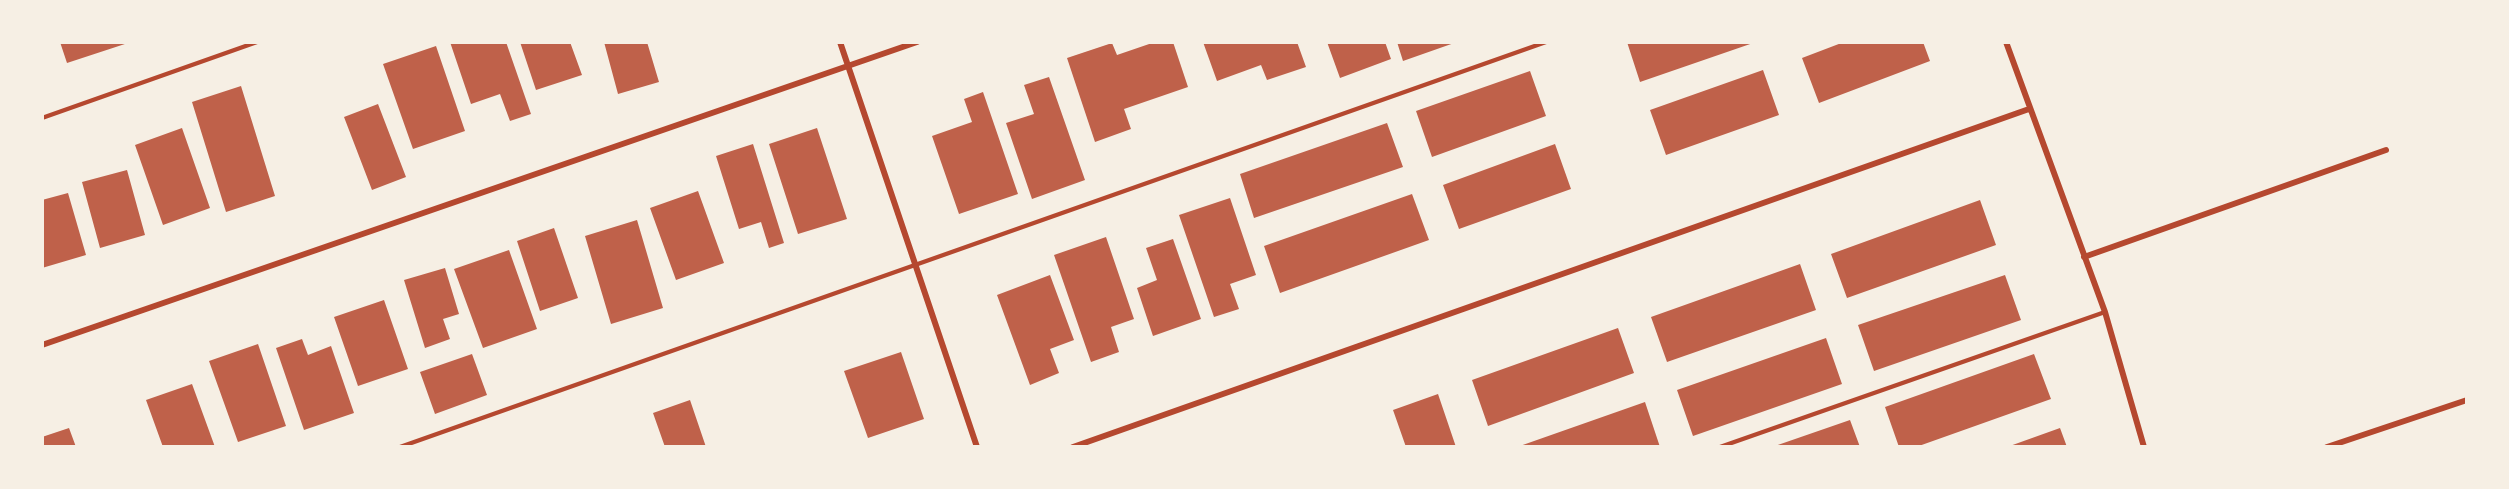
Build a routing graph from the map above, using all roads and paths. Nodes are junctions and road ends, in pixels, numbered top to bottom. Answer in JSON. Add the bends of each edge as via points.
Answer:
{"nodes":[{"id":1,"x":257,"y":42,"type":"edge"},
{"id":2,"x":840,"y":42,"type":"edge"},
{"id":3,"x":917,"y":42,"type":"edge"},
{"id":4,"x":1546,"y":42,"type":"edge"},
{"id":5,"x":2006,"y":42,"type":"edge"},
{"id":6,"x":849,"y":67,"type":"junction"},
{"id":7,"x":2029,"y":109,"type":"junction"},
{"id":8,"x":42,"y":118,"type":"edge"},
{"id":9,"x":2386,"y":150,"type":"dead end"},
{"id":10,"x":2084,"y":257,"type":"junction"},
{"id":11,"x":916,"y":265,"type":"junction"},
{"id":12,"x":2105,"y":312,"type":"junction"},
{"id":13,"x":42,"y":345,"type":"edge"},
{"id":14,"x":2467,"y":400,"type":"edge"},
{"id":15,"x":400,"y":447,"type":"edge"},
{"id":16,"x":977,"y":447,"type":"edge"},
{"id":17,"x":1073,"y":447,"type":"edge"},
{"id":18,"x":1720,"y":447,"type":"edge"},
{"id":19,"x":2144,"y":447,"type":"edge"},
{"id":20,"x":2327,"y":447,"type":"edge"}],
"edges":[{"from":1,"to":8,"type":"lane"},
{"from":2,"to":6,"type":"street"},
{"from":3,"to":6,"type":"street"},
{"from":4,"to":11,"type":"lane"},
{"from":5,"to":7,"type":"street"},
{"from":6,"to":11,"type":"street"},
{"from":6,"to":13,"type":"street"},
{"from":7,"to":10,"type":"street"},
{"from":7,"to":17,"type":"street"},
{"from":9,"to":10,"type":"street"},
{"from":10,"to":12,"type":"street"},
{"from":11,"to":15,"type":"lane"},
{"from":11,"to":16,"type":"street"},
{"from":12,"to":18,"type":"lane"},
{"from":12,"to":19,"type":"street"},
{"from":14,"to":20,"type":"street"}]}
